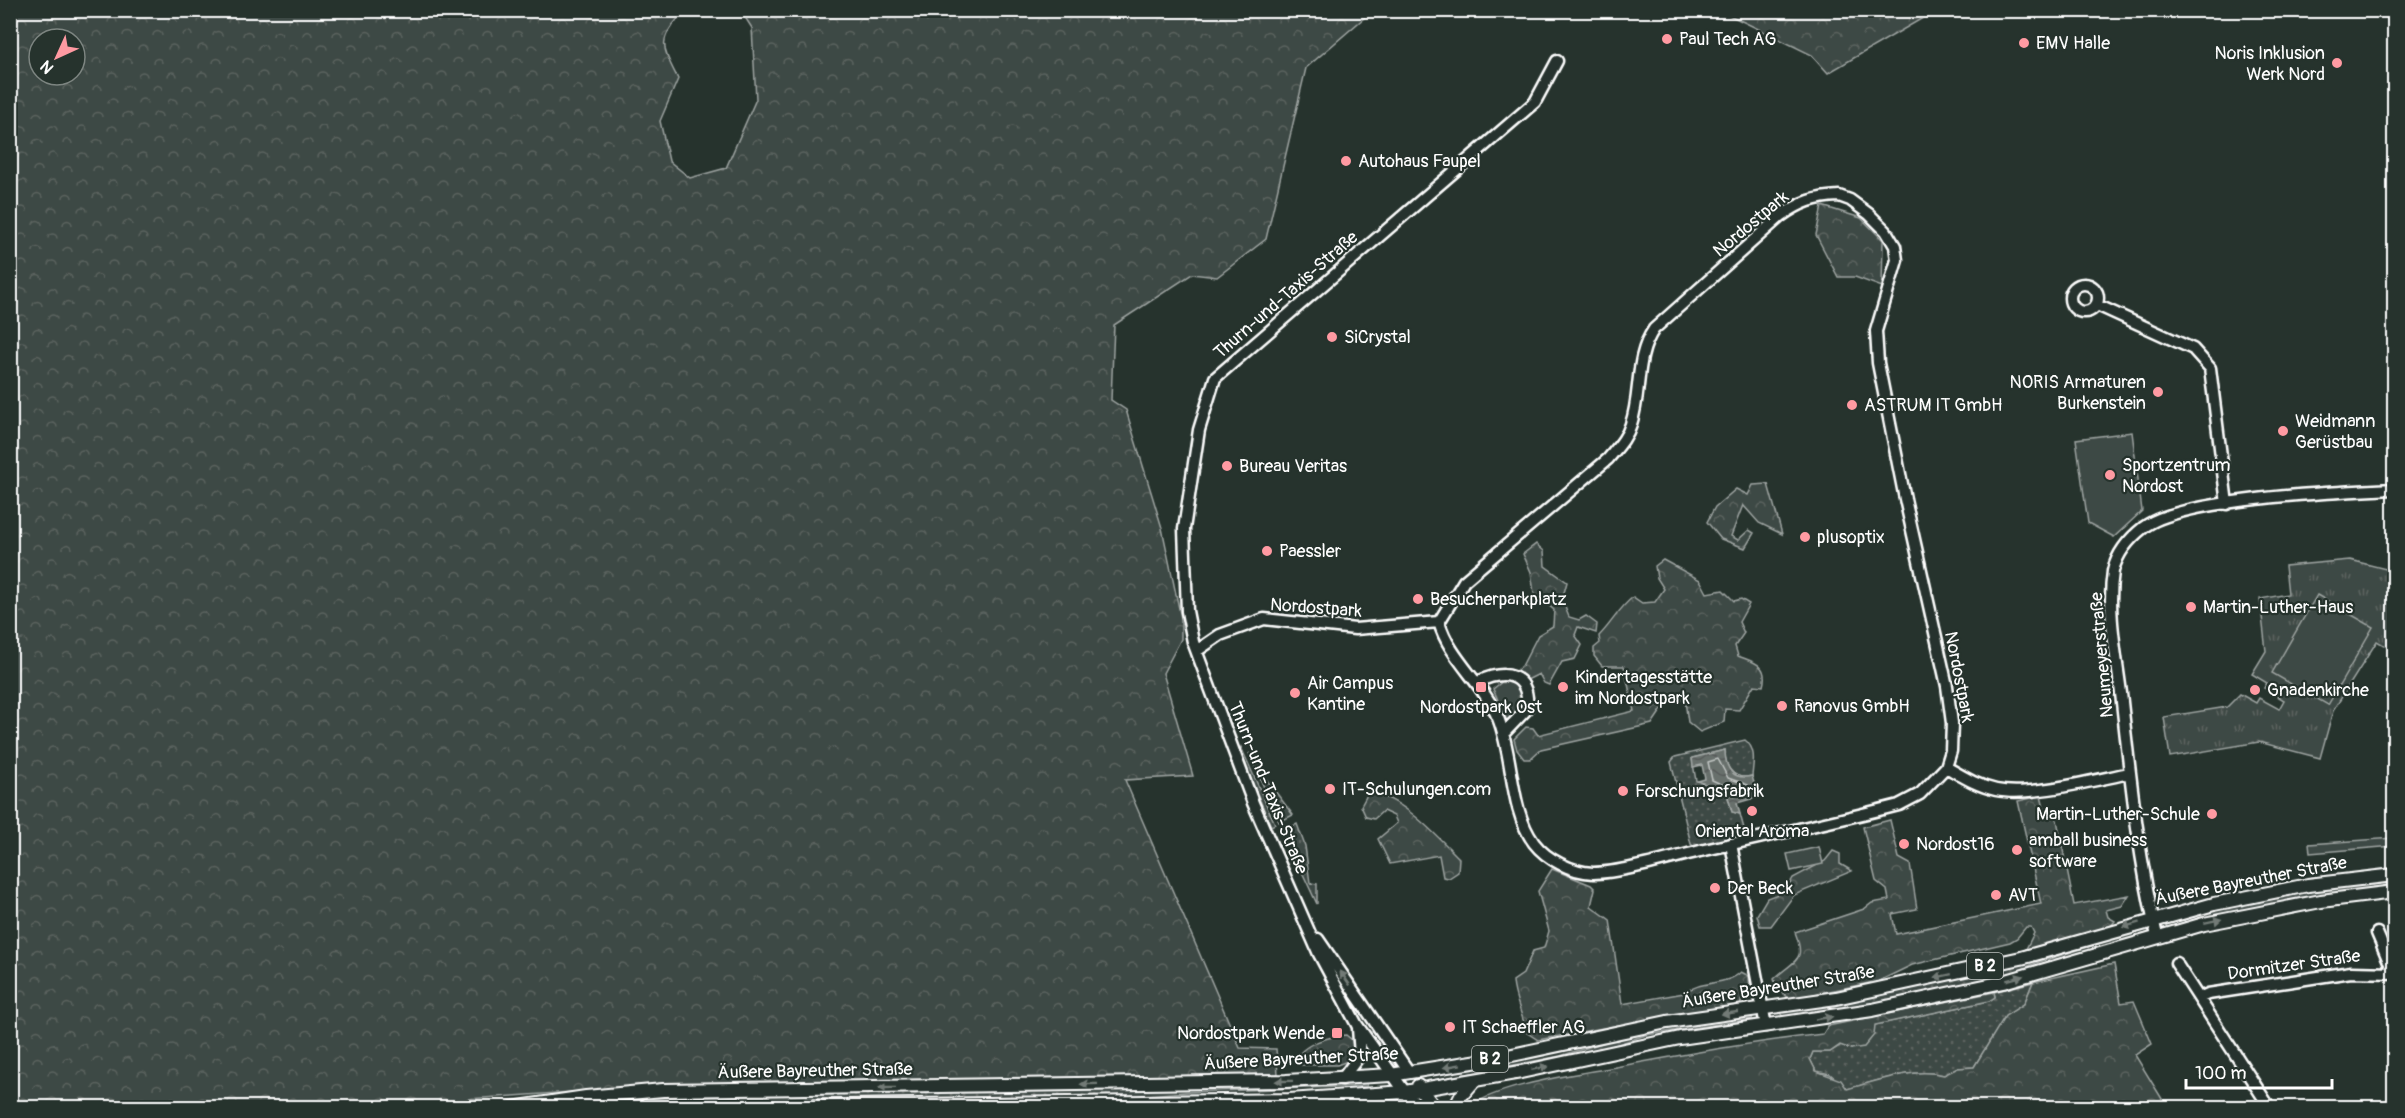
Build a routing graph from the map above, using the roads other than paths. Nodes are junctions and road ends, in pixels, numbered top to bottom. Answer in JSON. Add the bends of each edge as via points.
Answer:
{"nodes":[{"id":1,"x":1557,"y":61,"type":"dead end"},
{"id":2,"x":2097,"y":305,"type":"dead end"},
{"id":3,"x":2394,"y":489,"type":"edge"},
{"id":4,"x":2227,"y":504,"type":"junction"},
{"id":5,"x":1439,"y":622,"type":"junction"},
{"id":6,"x":1198,"y":650,"type":"junction"},
{"id":7,"x":1478,"y":682,"type":"junction"},
{"id":8,"x":1504,"y":733,"type":"junction"},
{"id":9,"x":1946,"y":767,"type":"junction"},
{"id":10,"x":2130,"y":773,"type":"junction"},
{"id":11,"x":1731,"y":844,"type":"junction"},
{"id":12,"x":2394,"y":875,"type":"edge"},
{"id":13,"x":2394,"y":892,"type":"edge"},
{"id":14,"x":2153,"y":919,"type":"junction"},
{"id":15,"x":1310,"y":928,"type":"junction"},
{"id":16,"x":2377,"y":933,"type":"dead end"},
{"id":17,"x":2157,"y":936,"type":"junction"},
{"id":18,"x":2176,"y":963,"type":"dead end"},
{"id":19,"x":2394,"y":973,"type":"edge"},
{"id":20,"x":2199,"y":998,"type":"junction"},
{"id":21,"x":1764,"y":1009,"type":"junction"},
{"id":22,"x":1357,"y":1025,"type":"junction"},
{"id":23,"x":1766,"y":1026,"type":"junction"},
{"id":24,"x":1409,"y":1072,"type":"junction"},
{"id":25,"x":1391,"y":1075,"type":"junction"},
{"id":26,"x":1342,"y":1079,"type":"junction"},
{"id":27,"x":1474,"y":1081,"type":"junction"},
{"id":28,"x":1420,"y":1090,"type":"junction"},
{"id":29,"x":1405,"y":1092,"type":"junction"},
{"id":30,"x":513,"y":1107,"type":"edge"},
{"id":31,"x":690,"y":1107,"type":"edge"},
{"id":32,"x":1418,"y":1107,"type":"edge"},
{"id":33,"x":1435,"y":1107,"type":"edge"},
{"id":34,"x":1455,"y":1107,"type":"edge"},
{"id":35,"x":2270,"y":1107,"type":"edge"}],
"edges":[{"from":1,"to":6,"type":"street","name":"Thurn-und-Taxis-Straße","via":[[1535,102],[1215,378],[1199,430],[1184,529],[1187,610]]},
{"from":2,"to":4,"type":"street","via":[[2193,349],[2210,368]]},
{"from":3,"to":4,"type":"street","name":"Neumeyerstraße"},
{"from":4,"to":10,"type":"street","name":"Neumeyerstraße","via":[[2182,512],[2146,526],[2124,545],[2114,568],[2110,605]]},
{"from":5,"to":6,"type":"street","name":"Nordostpark","via":[[1355,629],[1264,619],[1220,635]]},
{"from":5,"to":7,"type":"street","via":[[1442,635]]},
{"from":5,"to":9,"type":"street","name":"Nordostpark","via":[[1464,581],[1608,459],[1625,439],[1633,418],[1643,348],[1654,329],[1800,202],[1817,196],[1839,196],[1869,214],[1886,231],[1896,253],[1876,331],[1878,363],[1947,686],[1953,735]]},
{"from":6,"to":15,"type":"street","name":"Thurn-und-Taxis-Straße","via":[[1253,803]]},
{"from":7,"to":8,"type":"street"},
{"from":7,"to":8,"type":"street","via":[[1495,674],[1510,675],[1522,682],[1529,694],[1527,709]]},
{"from":8,"to":11,"type":"street","via":[[1523,826],[1554,861],[1575,870],[1603,872]]},
{"from":9,"to":10,"type":"street","via":[[1969,781],[1997,790],[2067,785]]},
{"from":9,"to":11,"type":"street","via":[[1920,794],[1899,805]]},
{"from":10,"to":14,"type":"street","name":"Neumeyerstraße"},
{"from":11,"to":21,"type":"street"},
{"from":12,"to":14,"type":"main road","name":"Äußere Bayreuther Straße","number":"B 2","via":[[2272,892]]},
{"from":17,"to":13,"type":"main road","name":"Äußere Bayreuther Straße","number":"B 2","one_way":true,"via":[[2264,911]]},
{"from":14,"to":17,"type":"street","name":"Neumeyerstraße"},
{"from":14,"to":21,"type":"main road","name":"Äußere Bayreuther Straße","number":"B 2","one_way":true,"via":[[1977,968]]},
{"from":15,"to":22,"type":"street","name":"Thurn-und-Taxis-Straße","via":[[1332,981]]},
{"from":24,"to":15,"type":"street","name":"Thurn-und-Taxis-Straße","one_way":true},
{"from":16,"to":19,"type":"street"},
{"from":23,"to":17,"type":"main road","name":"Äußere Bayreuther Straße","number":"B 2","one_way":true,"via":[[2003,982]]},
{"from":18,"to":20,"type":"street"},
{"from":19,"to":20,"type":"street","name":"Dormitzer Straße","via":[[2351,972]]},
{"from":20,"to":35,"type":"street"},
{"from":21,"to":23,"type":"street"},
{"from":21,"to":24,"type":"main road","name":"Äußere Bayreuther Straße","number":"B 2","one_way":true,"via":[[1652,1025],[1498,1058]]},
{"from":22,"to":25,"type":"street","name":"Thurn-und-Taxis-Straße"},
{"from":22,"to":26,"type":"street","via":[[1360,1055]]},
{"from":27,"to":23,"type":"main road","name":"Äußere Bayreuther Straße","number":"B 2","one_way":true,"via":[[1662,1041]]},
{"from":24,"to":25,"type":"main road","name":"Äußere Bayreuther Straße","number":"B 2"},
{"from":24,"to":28,"type":"main road"},
{"from":25,"to":26,"type":"main road","name":"Äußere Bayreuther Straße","number":"B 2"},
{"from":25,"to":29,"type":"street","name":"Thurn-und-Taxis-Straße"},
{"from":26,"to":30,"type":"main road","name":"Äußere Bayreuther Straße","number":"B 2","one_way":true,"via":[[663,1090]]},
{"from":27,"to":28,"type":"main road","name":"Äußere Bayreuther Straße","number":"B 2"},
{"from":27,"to":34,"type":"main road"},
{"from":28,"to":29,"type":"main road","name":"Äußere Bayreuther Straße","number":"B 2"},
{"from":28,"to":33,"type":"main road"},
{"from":29,"to":31,"type":"main road","name":"Äußere Bayreuther Straße","number":"B 2","via":[[1271,1101]]},
{"from":29,"to":32,"type":"main road"}]}
